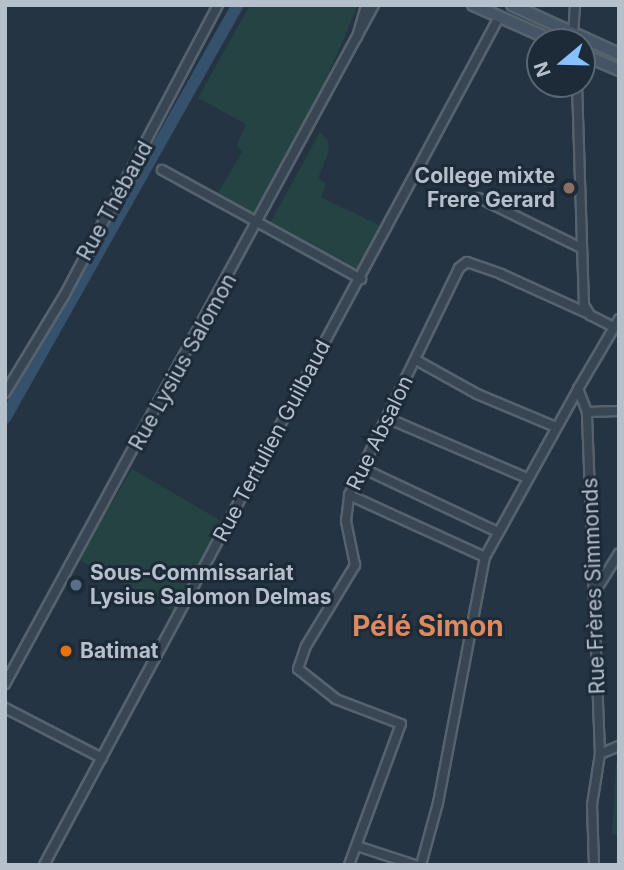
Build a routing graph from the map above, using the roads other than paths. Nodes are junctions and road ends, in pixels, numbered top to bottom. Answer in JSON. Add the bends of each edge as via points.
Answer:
{"nodes":[{"id":1,"x":218,"y":5,"type":"edge"},
{"id":2,"x":366,"y":5,"type":"edge"},
{"id":3,"x":374,"y":5,"type":"edge"},
{"id":4,"x":473,"y":5,"type":"edge"},
{"id":5,"x":512,"y":5,"type":"edge"},
{"id":6,"x":575,"y":5,"type":"edge"},
{"id":7,"x":499,"y":17,"type":"junction"},
{"id":8,"x":560,"y":28,"type":"edge"},
{"id":9,"x":573,"y":28,"type":"edge"},
{"id":10,"x":526,"y":29,"type":"edge"},
{"id":11,"x":357,"y":37,"type":"junction"},
{"id":12,"x":596,"y":44,"type":"edge"},
{"id":13,"x":619,"y":54,"type":"edge"},
{"id":14,"x":596,"y":60,"type":"edge"},
{"id":15,"x":619,"y":70,"type":"edge"},
{"id":16,"x":577,"y":98,"type":"edge"},
{"id":17,"x":162,"y":170,"type":"dead end"},
{"id":18,"x":479,"y":198,"type":"dead end"},
{"id":19,"x":258,"y":224,"type":"junction"},
{"id":20,"x":581,"y":248,"type":"junction"},
{"id":21,"x":361,"y":279,"type":"junction"},
{"id":22,"x":587,"y":313,"type":"junction"},
{"id":23,"x":616,"y":323,"type":"edge"},
{"id":24,"x":415,"y":360,"type":"junction"},
{"id":25,"x":578,"y":389,"type":"junction"},
{"id":26,"x":5,"y":393,"type":"edge"},
{"id":27,"x":619,"y":411,"type":"edge"},
{"id":28,"x":587,"y":412,"type":"junction"},
{"id":29,"x":387,"y":418,"type":"junction"},
{"id":30,"x":556,"y":427,"type":"junction"},
{"id":31,"x":362,"y":468,"type":"junction"},
{"id":32,"x":527,"y":478,"type":"junction"},
{"id":33,"x":349,"y":495,"type":"junction"},
{"id":34,"x":496,"y":531,"type":"junction"},
{"id":35,"x":619,"y":554,"type":"edge"},
{"id":36,"x":485,"y":557,"type":"junction"},
{"id":37,"x":593,"y":594,"type":"junction"},
{"id":38,"x":5,"y":684,"type":"edge"},
{"id":39,"x":5,"y":708,"type":"edge"},
{"id":40,"x":619,"y":746,"type":"edge"},
{"id":41,"x":600,"y":754,"type":"junction"},
{"id":42,"x":102,"y":758,"type":"junction"},
{"id":43,"x":357,"y":846,"type":"junction"},
{"id":44,"x":44,"y":865,"type":"edge"},
{"id":45,"x":349,"y":865,"type":"edge"},
{"id":46,"x":415,"y":865,"type":"edge"},
{"id":47,"x":421,"y":865,"type":"edge"},
{"id":48,"x":594,"y":865,"type":"edge"}],
"edges":[{"from":1,"to":26,"type":"street","name":"Rue Thébaud","via":[[64,296]]},
{"from":2,"to":11,"type":"street","name":"Rue Lysius Salomon"},
{"from":3,"to":11,"type":"street","name":"Rue Lysius Salomon"},
{"from":4,"to":7,"type":"main road"},
{"from":5,"to":8,"type":"main road"},
{"from":6,"to":9,"type":"street"},
{"from":7,"to":10,"type":"main road"},
{"from":7,"to":21,"type":"street","name":"Rue Tertulien Guilbaud"},
{"from":11,"to":19,"type":"street","name":"Rue Lysius Salomon"},
{"from":12,"to":13,"type":"main road"},
{"from":14,"to":15,"type":"main road"},
{"from":16,"to":20,"type":"street"},
{"from":17,"to":19,"type":"street"},
{"from":18,"to":20,"type":"street"},
{"from":19,"to":21,"type":"street"},
{"from":19,"to":38,"type":"street","name":"Rue Lysius Salomon"},
{"from":20,"to":22,"type":"street"},
{"from":21,"to":42,"type":"street","name":"Rue Tertulien Guilbaud"},
{"from":22,"to":23,"type":"street"},
{"from":22,"to":24,"type":"street","name":"Rue Absalon","via":[[467,262],[459,268]]},
{"from":23,"to":25,"type":"street"},
{"from":24,"to":29,"type":"street","name":"Rue Absalon"},
{"from":24,"to":30,"type":"street","via":[[477,394]]},
{"from":25,"to":28,"type":"street","name":"Rue Frères Simmonds"},
{"from":25,"to":30,"type":"street"},
{"from":27,"to":28,"type":"street"},
{"from":28,"to":37,"type":"street","name":"Rue Frères Simmonds"},
{"from":29,"to":31,"type":"street","name":"Rue Absalon"},
{"from":29,"to":32,"type":"street"},
{"from":30,"to":32,"type":"street"},
{"from":31,"to":33,"type":"street","name":"Rue Absalon"},
{"from":31,"to":34,"type":"street"},
{"from":32,"to":34,"type":"street"},
{"from":33,"to":36,"type":"street"},
{"from":33,"to":43,"type":"street","name":"Rue Absalon","via":[[346,521],[355,565],[306,646],[298,669],[336,699],[401,724]]},
{"from":34,"to":36,"type":"street"},
{"from":35,"to":37,"type":"street"},
{"from":36,"to":47,"type":"street","via":[[438,803]]},
{"from":37,"to":41,"type":"street","name":"Rue Frères Simmonds"},
{"from":39,"to":42,"type":"street"},
{"from":40,"to":41,"type":"street"},
{"from":41,"to":48,"type":"street","name":"Rue Frères Simmonds","via":[[592,805]]},
{"from":42,"to":44,"type":"street","name":"Rue Tertulien Guilbaud"},
{"from":43,"to":45,"type":"street","name":"Rue Absalon"},
{"from":43,"to":46,"type":"street"}]}
